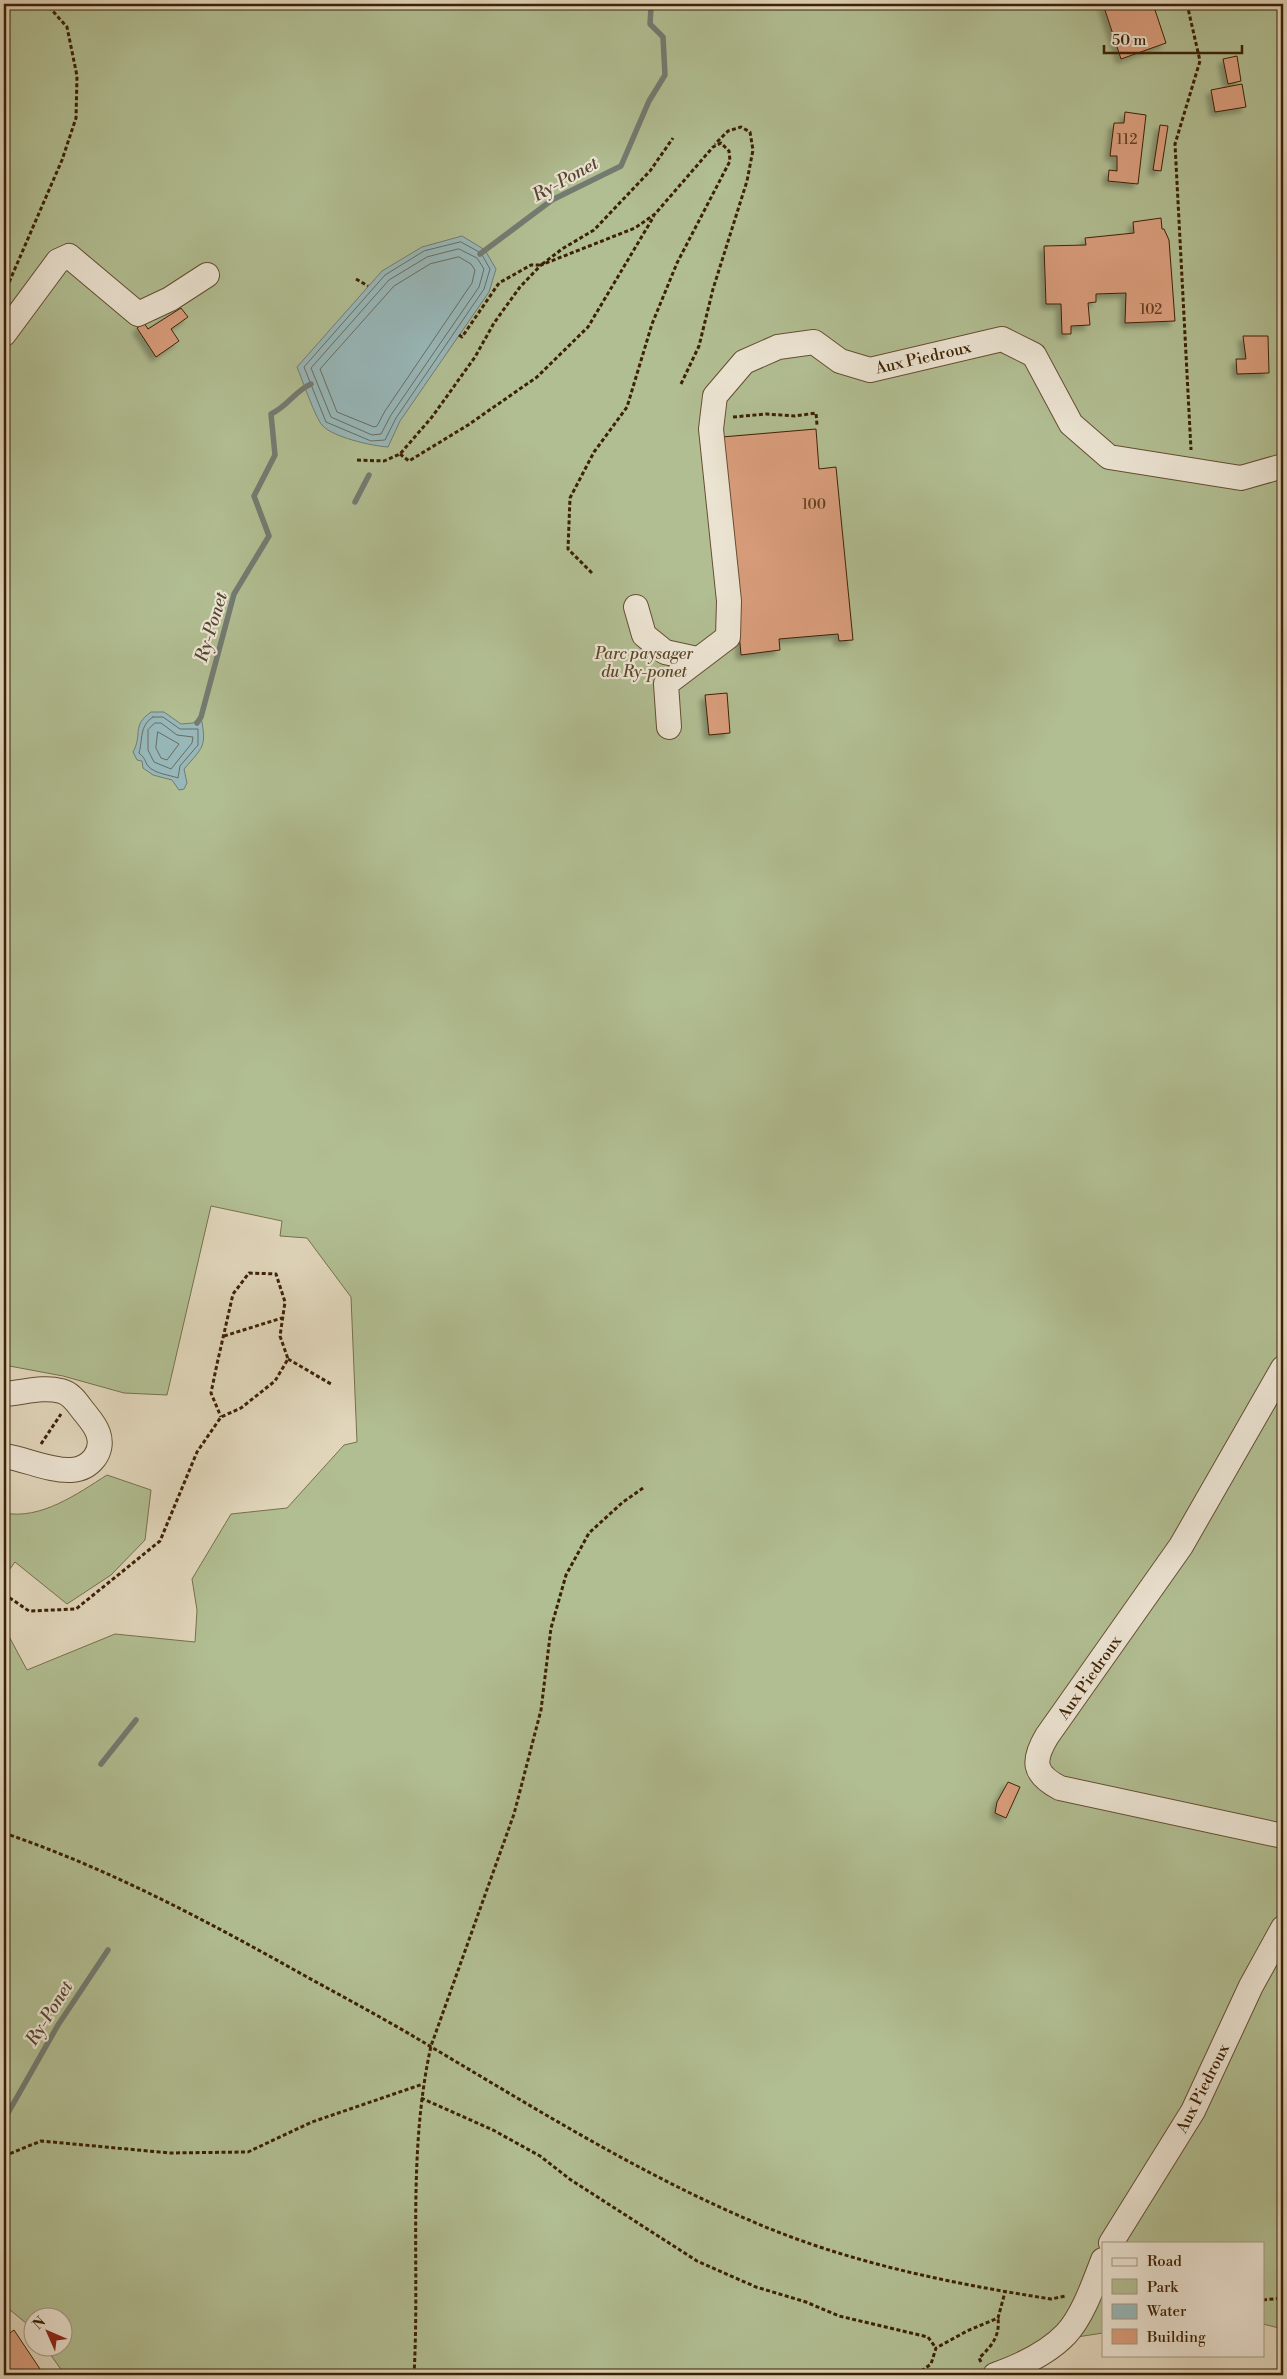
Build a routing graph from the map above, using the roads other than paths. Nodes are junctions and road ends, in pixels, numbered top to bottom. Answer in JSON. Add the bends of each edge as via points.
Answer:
{"nodes":[{"id":1,"x":207,"y":275,"type":"dead end"},
{"id":2,"x":4,"y":334,"type":"edge"},
{"id":3,"x":1283,"y":466,"type":"edge"},
{"id":4,"x":636,"y":607,"type":"dead end"},
{"id":5,"x":697,"y":659,"type":"junction"},
{"id":6,"x":669,"y":727,"type":"dead end"},
{"id":7,"x":1283,"y":1368,"type":"edge"},
{"id":8,"x":4,"y":1394,"type":"edge"},
{"id":9,"x":4,"y":1456,"type":"edge"},
{"id":10,"x":1283,"y":1836,"type":"edge"},
{"id":11,"x":1283,"y":1928,"type":"edge"},
{"id":12,"x":1112,"y":2242,"type":"edge"},
{"id":13,"x":1102,"y":2262,"type":"edge"},
{"id":14,"x":988,"y":2369,"type":"edge"}],
"edges":[{"from":1,"to":2,"type":"street","via":[[170,299],[138,314],[69,256],[58,261]]},
{"from":3,"to":5,"type":"street","name":"Aux Piedroux","via":[[1241,478],[1110,458],[1071,424],[1034,355],[1002,339],[870,370],[840,361],[814,342],[778,347],[744,362],[715,396],[711,430],[729,601],[728,637]]},
{"from":4,"to":5,"type":"street","via":[[644,635],[665,652]]},
{"from":5,"to":6,"type":"street","name":"Aux Piedroux","via":[[666,684]]},
{"from":7,"to":10,"type":"street","name":"Aux Piedroux","via":[[1182,1546],[1047,1736],[1036,1763],[1042,1776],[1060,1788]]},
{"from":8,"to":9,"type":"street","via":[[48,1389],[62,1391],[72,1397],[94,1425],[100,1447],[87,1466],[72,1470]]},
{"from":11,"to":12,"type":"street","name":"Aux Piedroux","via":[[1251,1986],[1194,2111]]},
{"from":13,"to":14,"type":"street","via":[[1085,2303],[1067,2333],[1037,2355]]}]}
